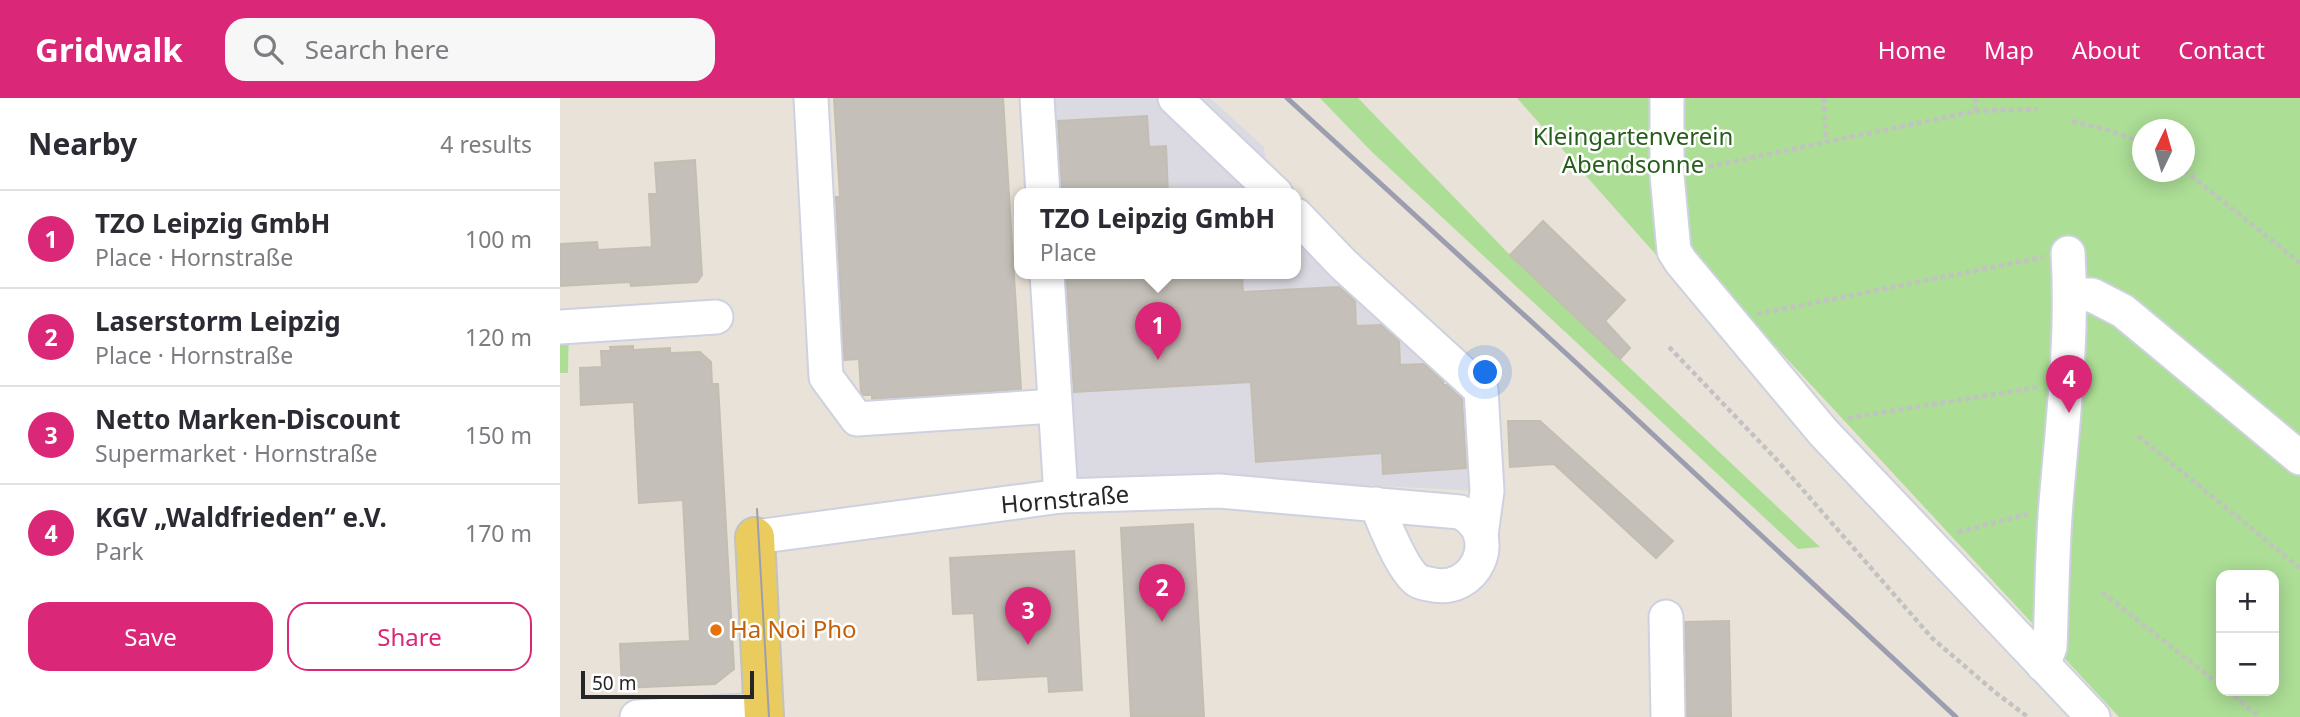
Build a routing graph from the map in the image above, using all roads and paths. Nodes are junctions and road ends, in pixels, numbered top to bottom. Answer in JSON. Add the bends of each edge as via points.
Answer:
{"nodes":[{"id":1,"x":811,"y":98,"type":"edge"},
{"id":2,"x":1037,"y":98,"type":"edge"},
{"id":3,"x":1175,"y":98,"type":"edge"},
{"id":4,"x":1667,"y":98,"type":"edge"},
{"id":5,"x":1824,"y":98,"type":"edge"},
{"id":6,"x":1975,"y":98,"type":"edge"},
{"id":7,"x":2037,"y":109,"type":"dead end"},
{"id":8,"x":1976,"y":111,"type":"junction"},
{"id":9,"x":2072,"y":121,"type":"dead end"},
{"id":10,"x":2132,"y":138,"type":"edge"},
{"id":11,"x":1826,"y":142,"type":"junction"},
{"id":12,"x":1667,"y":175,"type":"junction"},
{"id":13,"x":2195,"y":178,"type":"edge"},
{"id":14,"x":1043,"y":188,"type":"edge"},
{"id":15,"x":1270,"y":188,"type":"edge"},
{"id":16,"x":1301,"y":220,"type":"edge"},
{"id":17,"x":2068,"y":253,"type":"joint"},
{"id":18,"x":2300,"y":263,"type":"edge"},
{"id":19,"x":1047,"y":279,"type":"edge"},
{"id":20,"x":2070,"y":295,"type":"junction"},
{"id":21,"x":1746,"y":316,"type":"dead end"},
{"id":22,"x":716,"y":317,"type":"dead end"},
{"id":23,"x":564,"y":327,"type":"edge"},
{"id":24,"x":1669,"y":347,"type":"dead end"},
{"id":25,"x":2067,"y":382,"type":"junction"},
{"id":26,"x":1055,"y":406,"type":"junction"},
{"id":27,"x":1823,"y":432,"type":"junction"},
{"id":28,"x":2138,"y":436,"type":"dead end"},
{"id":29,"x":2300,"y":458,"type":"edge"},
{"id":30,"x":1061,"y":496,"type":"junction"},
{"id":31,"x":1376,"y":505,"type":"junction"},
{"id":32,"x":2056,"y":507,"type":"junction"},
{"id":33,"x":1958,"y":532,"type":"dead end"},
{"id":34,"x":1481,"y":535,"type":"junction"},
{"id":35,"x":755,"y":537,"type":"joint"},
{"id":36,"x":2300,"y":568,"type":"edge"},
{"id":37,"x":2102,"y":592,"type":"dead end"},
{"id":38,"x":1666,"y":617,"type":"dead end"},
{"id":39,"x":2043,"y":665,"type":"junction"},
{"id":40,"x":2216,"y":682,"type":"edge"},
{"id":41,"x":2233,"y":696,"type":"edge"},
{"id":42,"x":764,"y":714,"type":"edge"},
{"id":43,"x":637,"y":717,"type":"edge"},
{"id":44,"x":1668,"y":717,"type":"edge"},
{"id":45,"x":2028,"y":717,"type":"edge"},
{"id":46,"x":2093,"y":717,"type":"edge"},
{"id":47,"x":2260,"y":717,"type":"edge"}],
"edges":[{"from":1,"to":26,"type":"street","via":[[826,377],[857,419]]},
{"from":2,"to":14,"type":"street"},
{"from":3,"to":15,"type":"street"},
{"from":4,"to":12,"type":"street"},
{"from":5,"to":11,"type":"path"},
{"from":6,"to":8,"type":"path"},
{"from":7,"to":8,"type":"path"},
{"from":8,"to":11,"type":"path"},
{"from":9,"to":10,"type":"path"},
{"from":11,"to":12,"type":"path"},
{"from":12,"to":27,"type":"street","via":[[1674,251]]},
{"from":13,"to":18,"type":"path"},
{"from":16,"to":34,"type":"street","via":[[1480,390],[1487,491]]},
{"from":17,"to":20,"type":"street"},
{"from":17,"to":21,"type":"path"},
{"from":19,"to":26,"type":"street"},
{"from":20,"to":25,"type":"street"},
{"from":20,"to":29,"type":"street","via":[[2092,295],[2123,311]]},
{"from":22,"to":23,"type":"street"},
{"from":24,"to":45,"type":"path","via":[[1776,459],[1932,638]]},
{"from":25,"to":27,"type":"path","via":[[1842,419]]},
{"from":25,"to":32,"type":"street"},
{"from":26,"to":30,"type":"street"},
{"from":27,"to":39,"type":"street"},
{"from":28,"to":36,"type":"path"},
{"from":30,"to":31,"type":"street","name":"Hornstraße","via":[[1219,491]]},
{"from":30,"to":35,"type":"street","name":"Hornstraße"},
{"from":31,"to":34,"type":"street","name":"Hornstraße","via":[[1460,512],[1472,518]]},
{"from":31,"to":34,"type":"street","via":[[1400,556],[1418,581],[1441,588],[1473,573],[1481,556]]},
{"from":32,"to":33,"type":"path"},
{"from":32,"to":39,"type":"street","via":[[2050,648]]},
{"from":35,"to":42,"type":"main road"},
{"from":37,"to":40,"type":"path"},
{"from":38,"to":44,"type":"street"},
{"from":39,"to":46,"type":"street"},
{"from":41,"to":47,"type":"path"},
{"from":42,"to":43,"type":"street"}]}
